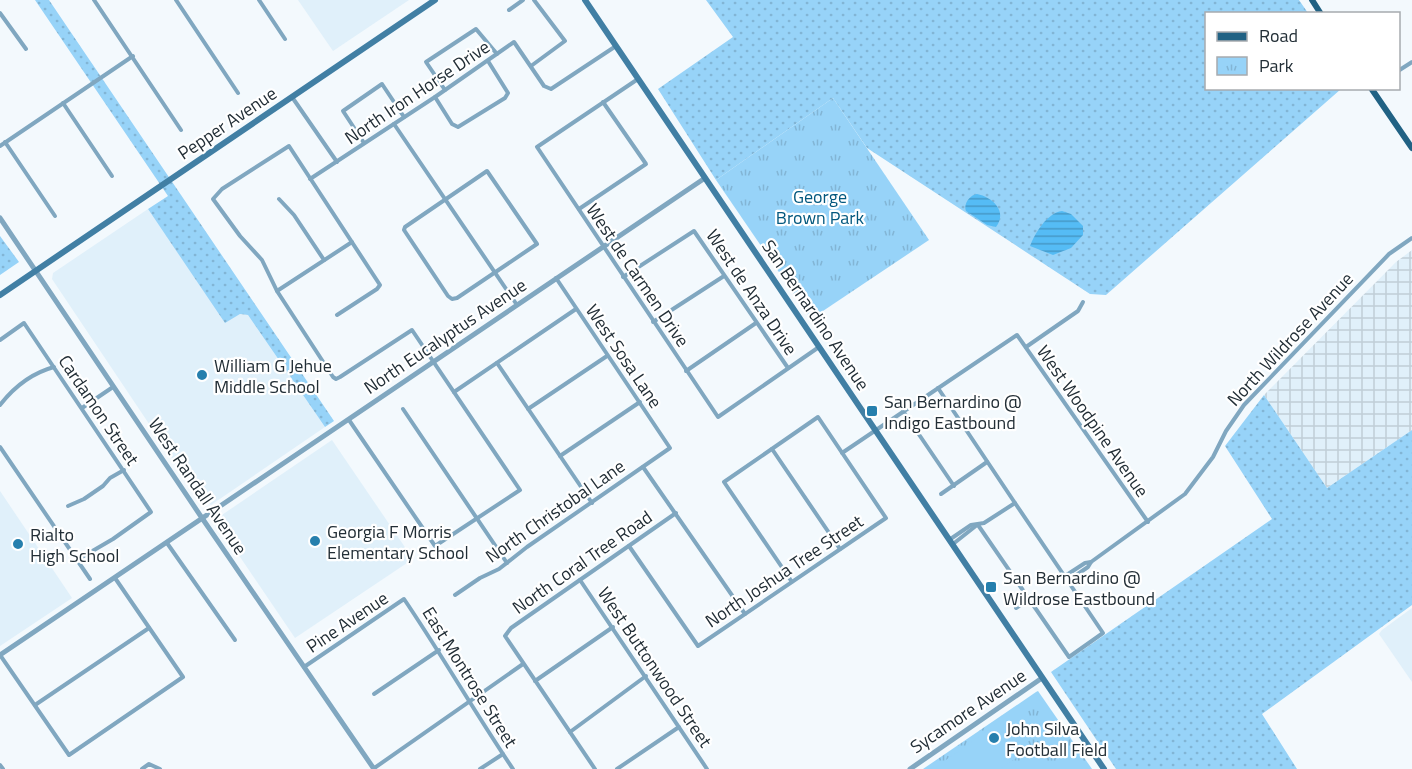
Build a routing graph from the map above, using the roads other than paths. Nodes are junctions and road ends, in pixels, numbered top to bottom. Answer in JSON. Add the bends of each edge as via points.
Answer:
{"nodes":[{"id":1,"x":94,"y":0,"type":"edge"},
{"id":2,"x":176,"y":0,"type":"edge"},
{"id":3,"x":259,"y":0,"type":"edge"},
{"id":4,"x":435,"y":0,"type":"edge"},
{"id":5,"x":523,"y":0,"type":"edge"},
{"id":6,"x":534,"y":0,"type":"edge"},
{"id":7,"x":585,"y":0,"type":"edge"},
{"id":8,"x":509,"y":10,"type":"dead end"},
{"id":9,"x":0,"y":13,"type":"edge"},
{"id":10,"x":285,"y":39,"type":"dead end"},
{"id":11,"x":616,"y":46,"type":"junction"},
{"id":12,"x":26,"y":50,"type":"dead end"},
{"id":13,"x":497,"y":54,"type":"junction"},
{"id":14,"x":133,"y":56,"type":"junction"},
{"id":15,"x":488,"y":61,"type":"junction"},
{"id":16,"x":531,"y":66,"type":"junction"},
{"id":17,"x":638,"y":79,"type":"junction"},
{"id":18,"x":445,"y":90,"type":"junction"},
{"id":19,"x":1373,"y":90,"type":"edge"},
{"id":20,"x":238,"y":93,"type":"dead end"},
{"id":21,"x":292,"y":97,"type":"junction"},
{"id":22,"x":435,"y":97,"type":"junction"},
{"id":23,"x":603,"y":102,"type":"junction"},
{"id":24,"x":63,"y":103,"type":"junction"},
{"id":25,"x":404,"y":117,"type":"junction"},
{"id":26,"x":394,"y":124,"type":"junction"},
{"id":27,"x":182,"y":130,"type":"dead end"},
{"id":28,"x":5,"y":142,"type":"junction"},
{"id":29,"x":364,"y":143,"type":"junction"},
{"id":30,"x":0,"y":146,"type":"edge"},
{"id":31,"x":1412,"y":148,"type":"edge"},
{"id":32,"x":337,"y":162,"type":"junction"},
{"id":33,"x":111,"y":176,"type":"dead end"},
{"id":34,"x":705,"y":177,"type":"junction"},
{"id":35,"x":310,"y":179,"type":"junction"},
{"id":36,"x":279,"y":199,"type":"dead end"},
{"id":37,"x":445,"y":200,"type":"junction"},
{"id":38,"x":579,"y":209,"type":"junction"},
{"id":39,"x":55,"y":216,"type":"dead end"},
{"id":40,"x":0,"y":218,"type":"edge"},
{"id":41,"x":1412,"y":238,"type":"edge"},
{"id":42,"x":352,"y":242,"type":"junction"},
{"id":43,"x":603,"y":246,"type":"junction"},
{"id":44,"x":324,"y":260,"type":"junction"},
{"id":45,"x":35,"y":271,"type":"junction"},
{"id":46,"x":495,"y":273,"type":"junction"},
{"id":47,"x":724,"y":276,"type":"junction"},
{"id":48,"x":556,"y":278,"type":"junction"},
{"id":49,"x":623,"y":278,"type":"junction"},
{"id":50,"x":278,"y":291,"type":"junction"},
{"id":51,"x":0,"y":295,"type":"edge"},
{"id":52,"x":1083,"y":302,"type":"dead end"},
{"id":53,"x":517,"y":305,"type":"junction"},
{"id":54,"x":576,"y":309,"type":"junction"},
{"id":55,"x":337,"y":315,"type":"dead end"},
{"id":56,"x":653,"y":322,"type":"junction"},
{"id":57,"x":756,"y":323,"type":"junction"},
{"id":58,"x":0,"y":340,"type":"edge"},
{"id":59,"x":819,"y":347,"type":"junction"},
{"id":60,"x":1026,"y":347,"type":"junction"},
{"id":61,"x":607,"y":356,"type":"junction"},
{"id":62,"x":433,"y":360,"type":"junction"},
{"id":63,"x":496,"y":363,"type":"junction"},
{"id":64,"x":54,"y":367,"type":"junction"},
{"id":65,"x":788,"y":368,"type":"junction"},
{"id":66,"x":686,"y":370,"type":"junction"},
{"id":67,"x":113,"y":387,"type":"junction"},
{"id":68,"x":938,"y":388,"type":"junction"},
{"id":69,"x":454,"y":392,"type":"junction"},
{"id":70,"x":640,"y":402,"type":"junction"},
{"id":71,"x":0,"y":405,"type":"edge"},
{"id":72,"x":82,"y":408,"type":"junction"},
{"id":73,"x":402,"y":409,"type":"dead end"},
{"id":74,"x":528,"y":409,"type":"junction"},
{"id":75,"x":903,"y":411,"type":"junction"},
{"id":76,"x":349,"y":420,"type":"junction"},
{"id":77,"x":876,"y":430,"type":"junction"},
{"id":78,"x":0,"y":447,"type":"edge"},
{"id":79,"x":670,"y":448,"type":"joint"},
{"id":80,"x":772,"y":449,"type":"junction"},
{"id":81,"x":842,"y":453,"type":"junction"},
{"id":82,"x":560,"y":456,"type":"junction"},
{"id":83,"x":987,"y":462,"type":"junction"},
{"id":84,"x":643,"y":467,"type":"junction"},
{"id":85,"x":124,"y":470,"type":"junction"},
{"id":86,"x":954,"y":486,"type":"junction"},
{"id":87,"x":941,"y":494,"type":"dead end"},
{"id":88,"x":1015,"y":502,"type":"junction"},
{"id":89,"x":592,"y":503,"type":"junction"},
{"id":90,"x":68,"y":506,"type":"dead end"},
{"id":91,"x":676,"y":513,"type":"junction"},
{"id":92,"x":202,"y":518,"type":"junction"},
{"id":93,"x":477,"y":519,"type":"junction"},
{"id":94,"x":1148,"y":522,"type":"junction"},
{"id":95,"x":978,"y":525,"type":"junction"},
{"id":96,"x":951,"y":542,"type":"junction"},
{"id":97,"x":168,"y":543,"type":"junction"},
{"id":98,"x":629,"y":546,"type":"junction"},
{"id":99,"x":840,"y":549,"type":"junction"},
{"id":100,"x":77,"y":560,"type":"junction"},
{"id":101,"x":1091,"y":562,"type":"junction"},
{"id":102,"x":507,"y":563,"type":"junction"},
{"id":103,"x":1065,"y":576,"type":"junction"},
{"id":104,"x":115,"y":578,"type":"junction"},
{"id":105,"x":90,"y":579,"type":"dead end"},
{"id":106,"x":580,"y":580,"type":"junction"},
{"id":107,"x":1068,"y":580,"type":"junction"},
{"id":108,"x":792,"y":582,"type":"junction"},
{"id":109,"x":455,"y":596,"type":"dead end"},
{"id":110,"x":404,"y":599,"type":"joint"},
{"id":111,"x":1029,"y":599,"type":"junction"},
{"id":112,"x":1016,"y":608,"type":"dead end"},
{"id":113,"x":745,"y":614,"type":"junction"},
{"id":114,"x":613,"y":627,"type":"junction"},
{"id":115,"x":149,"y":628,"type":"junction"},
{"id":116,"x":235,"y":640,"type":"dead end"},
{"id":117,"x":439,"y":650,"type":"junction"},
{"id":118,"x":0,"y":655,"type":"edge"},
{"id":119,"x":523,"y":664,"type":"junction"},
{"id":120,"x":304,"y":667,"type":"junction"},
{"id":121,"x":646,"y":676,"type":"junction"},
{"id":122,"x":1042,"y":678,"type":"junction"},
{"id":123,"x":535,"y":681,"type":"junction"},
{"id":124,"x":375,"y":694,"type":"dead end"},
{"id":125,"x":468,"y":702,"type":"junction"},
{"id":126,"x":34,"y":705,"type":"junction"},
{"id":127,"x":679,"y":727,"type":"junction"},
{"id":128,"x":570,"y":732,"type":"junction"},
{"id":129,"x":502,"y":754,"type":"junction"},
{"id":130,"x":0,"y":765,"type":"edge"},
{"id":131,"x":3,"y":769,"type":"edge"},
{"id":132,"x":142,"y":769,"type":"edge"},
{"id":133,"x":160,"y":769,"type":"edge"},
{"id":134,"x":374,"y":769,"type":"edge"},
{"id":135,"x":480,"y":769,"type":"edge"},
{"id":136,"x":513,"y":769,"type":"edge"},
{"id":137,"x":595,"y":769,"type":"edge"},
{"id":138,"x":617,"y":769,"type":"edge"},
{"id":139,"x":706,"y":769,"type":"edge"},
{"id":140,"x":910,"y":769,"type":"edge"},
{"id":141,"x":1104,"y":769,"type":"edge"}],
"edges":[{"from":1,"to":14,"type":"street"},
{"from":2,"to":20,"type":"street"},
{"from":3,"to":10,"type":"street"},
{"from":4,"to":21,"type":"main road","name":"Pepper Avenue"},
{"from":5,"to":8,"type":"street"},
{"from":6,"to":16,"type":"street","via":[[565,41]]},
{"from":7,"to":11,"type":"main road","name":"San Bernardino Avenue"},
{"from":9,"to":12,"type":"street"},
{"from":11,"to":16,"type":"street","via":[[551,89],[544,86]]},
{"from":11,"to":17,"type":"main road","name":"San Bernardino Avenue"},
{"from":13,"to":15,"type":"street","name":"North Iron Horse Drive"},
{"from":13,"to":16,"type":"street","name":"North Iron Horse Drive","via":[[514,42]]},
{"from":13,"to":18,"type":"street","via":[[476,28],[426,62]]},
{"from":14,"to":24,"type":"street"},
{"from":14,"to":27,"type":"street"},
{"from":15,"to":18,"type":"street","name":"North Iron Horse Drive"},
{"from":15,"to":22,"type":"street","via":[[508,93],[505,98],[458,127]]},
{"from":17,"to":23,"type":"street"},
{"from":17,"to":34,"type":"main road","name":"San Bernardino Avenue"},
{"from":18,"to":22,"type":"street","name":"North Iron Horse Drive"},
{"from":19,"to":31,"type":"main road"},
{"from":21,"to":32,"type":"street"},
{"from":21,"to":45,"type":"main road","name":"Pepper Avenue"},
{"from":22,"to":25,"type":"street","name":"North Iron Horse Drive"},
{"from":23,"to":38,"type":"street","name":"West de Carmen Drive","via":[[537,147]]},
{"from":23,"to":38,"type":"street","via":[[646,164]]},
{"from":24,"to":28,"type":"street"},
{"from":24,"to":33,"type":"street"},
{"from":25,"to":26,"type":"street","name":"North Iron Horse Drive"},
{"from":25,"to":29,"type":"street","via":[[382,84],[343,111]]},
{"from":26,"to":29,"type":"street","name":"North Iron Horse Drive"},
{"from":26,"to":37,"type":"street"},
{"from":28,"to":30,"type":"street"},
{"from":28,"to":39,"type":"street"},
{"from":29,"to":32,"type":"street","name":"North Iron Horse Drive"},
{"from":32,"to":35,"type":"street","name":"North Iron Horse Drive"},
{"from":34,"to":43,"type":"street","name":"North Eucalyptus Avenue"},
{"from":34,"to":59,"type":"main road","name":"San Bernardino Avenue"},
{"from":35,"to":42,"type":"street"},
{"from":35,"to":50,"type":"street","via":[[289,146],[222,189],[213,199],[262,260]]},
{"from":36,"to":44,"type":"street"},
{"from":37,"to":46,"type":"street"},
{"from":37,"to":46,"type":"street","via":[[404,230],[448,296],[457,298]]},
{"from":37,"to":46,"type":"street","via":[[487,171],[531,235],[537,244]]},
{"from":38,"to":43,"type":"street","name":"West de Carmen Drive"},
{"from":40,"to":45,"type":"street","name":"West Randall Avenue"},
{"from":41,"to":94,"type":"street","name":"North Wildrose Avenue","via":[[1389,254],[1244,405],[1191,488]]},
{"from":42,"to":44,"type":"street"},
{"from":42,"to":55,"type":"street","via":[[380,285]]},
{"from":43,"to":48,"type":"street","name":"North Eucalyptus Avenue"},
{"from":43,"to":49,"type":"street","name":"West de Carmen Drive"},
{"from":44,"to":50,"type":"street"},
{"from":45,"to":51,"type":"main road","name":"Pepper Avenue"},
{"from":45,"to":67,"type":"street","name":"West Randall Avenue"},
{"from":46,"to":53,"type":"street"},
{"from":47,"to":49,"type":"street","name":"West de Anza Drive","via":[[694,231]]},
{"from":47,"to":56,"type":"street"},
{"from":47,"to":57,"type":"street","name":"West de Anza Drive"},
{"from":48,"to":53,"type":"street","name":"North Eucalyptus Avenue"},
{"from":48,"to":54,"type":"street","name":"West Sosa Lane"},
{"from":49,"to":56,"type":"street","name":"West de Carmen Drive"},
{"from":50,"to":62,"type":"street","via":[[336,379],[412,330]]},
{"from":52,"to":60,"type":"street","via":[[1078,311]]},
{"from":53,"to":62,"type":"street","name":"North Eucalyptus Avenue"},
{"from":54,"to":61,"type":"street","name":"West Sosa Lane"},
{"from":54,"to":63,"type":"street"},
{"from":56,"to":66,"type":"street","name":"West de Carmen Drive"},
{"from":57,"to":65,"type":"street","name":"West de Anza Drive"},
{"from":57,"to":66,"type":"street"},
{"from":58,"to":64,"type":"street","name":"Cardamon Street","via":[[24,323]]},
{"from":59,"to":65,"type":"street"},
{"from":59,"to":77,"type":"main road","name":"San Bernardino Avenue"},
{"from":60,"to":68,"type":"street","name":"West Woodpine Avenue","via":[[1017,335]]},
{"from":60,"to":94,"type":"street","name":"West Woodpine Avenue"},
{"from":61,"to":70,"type":"street","name":"West Sosa Lane"},
{"from":61,"to":74,"type":"street"},
{"from":62,"to":69,"type":"street"},
{"from":62,"to":76,"type":"street","name":"North Eucalyptus Avenue"},
{"from":63,"to":69,"type":"street"},
{"from":63,"to":74,"type":"street"},
{"from":64,"to":71,"type":"street","via":[[29,378]]},
{"from":64,"to":72,"type":"street","name":"Cardamon Street"},
{"from":65,"to":66,"type":"street","name":"West de Carmen Drive","via":[[718,417]]},
{"from":67,"to":72,"type":"street"},
{"from":67,"to":92,"type":"street","name":"West Randall Avenue"},
{"from":68,"to":75,"type":"street"},
{"from":68,"to":83,"type":"street"},
{"from":69,"to":93,"type":"street","via":[[520,490]]},
{"from":70,"to":79,"type":"street","name":"West Sosa Lane"},
{"from":70,"to":82,"type":"street"},
{"from":72,"to":85,"type":"street","name":"Cardamon Street"},
{"from":73,"to":93,"type":"street"},
{"from":74,"to":82,"type":"street"},
{"from":75,"to":77,"type":"street"},
{"from":75,"to":86,"type":"street"},
{"from":76,"to":92,"type":"street","name":"North Eucalyptus Avenue"},
{"from":76,"to":93,"type":"street","via":[[435,546]]},
{"from":77,"to":81,"type":"street"},
{"from":77,"to":96,"type":"main road","name":"San Bernardino Avenue"},
{"from":78,"to":100,"type":"street"},
{"from":79,"to":84,"type":"street","name":"North Christobal Lane"},
{"from":80,"to":81,"type":"street","via":[[818,417]]},
{"from":80,"to":99,"type":"street"},
{"from":80,"to":108,"type":"street","via":[[724,482]]},
{"from":81,"to":99,"type":"street","name":"North Joshua Tree Street","via":[[886,518]]},
{"from":82,"to":89,"type":"street"},
{"from":83,"to":86,"type":"street"},
{"from":83,"to":88,"type":"street"},
{"from":84,"to":89,"type":"street","name":"North Christobal Lane"},
{"from":84,"to":91,"type":"street"},
{"from":85,"to":90,"type":"street"},
{"from":85,"to":100,"type":"street","name":"Cardamon Street","via":[[151,512]]},
{"from":86,"to":87,"type":"street"},
{"from":88,"to":95,"type":"street"},
{"from":88,"to":103,"type":"street"},
{"from":89,"to":102,"type":"street","name":"North Christobal Lane"},
{"from":91,"to":98,"type":"street","name":"North Coral Tree Road"},
{"from":91,"to":113,"type":"street"},
{"from":92,"to":97,"type":"street","name":"North Eucalyptus Avenue"},
{"from":92,"to":120,"type":"street","name":"West Randall Avenue"},
{"from":93,"to":102,"type":"street"},
{"from":94,"to":101,"type":"street","name":"North Wildrose Avenue"},
{"from":95,"to":96,"type":"street"},
{"from":95,"to":111,"type":"street"},
{"from":96,"to":122,"type":"main road","name":"San Bernardino Avenue"},
{"from":97,"to":104,"type":"street","name":"North Eucalyptus Avenue"},
{"from":97,"to":116,"type":"street"},
{"from":98,"to":106,"type":"street","name":"North Coral Tree Road"},
{"from":98,"to":113,"type":"street","name":"North Joshua Tree Street","via":[[698,646]]},
{"from":99,"to":108,"type":"street","name":"North Joshua Tree Street"},
{"from":100,"to":105,"type":"street"},
{"from":101,"to":103,"type":"street","name":"North Wildrose Avenue"},
{"from":101,"to":107,"type":"street","name":"North Wildrose Avenue"},
{"from":102,"to":109,"type":"street","name":"North Christobal Lane"},
{"from":103,"to":107,"type":"street"},
{"from":104,"to":115,"type":"street"},
{"from":104,"to":118,"type":"street","name":"North Eucalyptus Avenue"},
{"from":106,"to":114,"type":"street","name":"West Buttonwood Street"},
{"from":106,"to":119,"type":"street","name":"North Coral Tree Road","via":[[510,628],[505,636]]},
{"from":107,"to":111,"type":"street","via":[[1103,633],[1069,657]]},
{"from":108,"to":113,"type":"street","name":"North Joshua Tree Street"},
{"from":110,"to":117,"type":"street","name":"East Montrose Street"},
{"from":110,"to":120,"type":"street","name":"Pine Avenue"},
{"from":111,"to":112,"type":"street"},
{"from":114,"to":121,"type":"street","name":"West Buttonwood Street"},
{"from":114,"to":123,"type":"street"},
{"from":115,"to":126,"type":"street"},
{"from":115,"to":126,"type":"street","via":[[183,677],[69,755]]},
{"from":117,"to":124,"type":"street"},
{"from":117,"to":125,"type":"street","name":"East Montrose Street"},
{"from":118,"to":126,"type":"street"},
{"from":119,"to":123,"type":"street"},
{"from":119,"to":125,"type":"street"},
{"from":120,"to":134,"type":"street","name":"West Randall Avenue"},
{"from":121,"to":127,"type":"street","name":"West Buttonwood Street"},
{"from":121,"to":128,"type":"street"},
{"from":122,"to":140,"type":"street","name":"Sycamore Avenue"},
{"from":122,"to":141,"type":"main road","name":"San Bernardino Avenue"},
{"from":123,"to":128,"type":"street"},
{"from":125,"to":129,"type":"street","name":"East Montrose Street"},
{"from":125,"to":134,"type":"street"},
{"from":127,"to":138,"type":"street"},
{"from":127,"to":139,"type":"street","name":"West Buttonwood Street"},
{"from":128,"to":137,"type":"street"},
{"from":129,"to":135,"type":"street"},
{"from":129,"to":136,"type":"street","name":"East Montrose Street"},
{"from":130,"to":131,"type":"street"},
{"from":132,"to":133,"type":"street","via":[[149,764]]}]}
